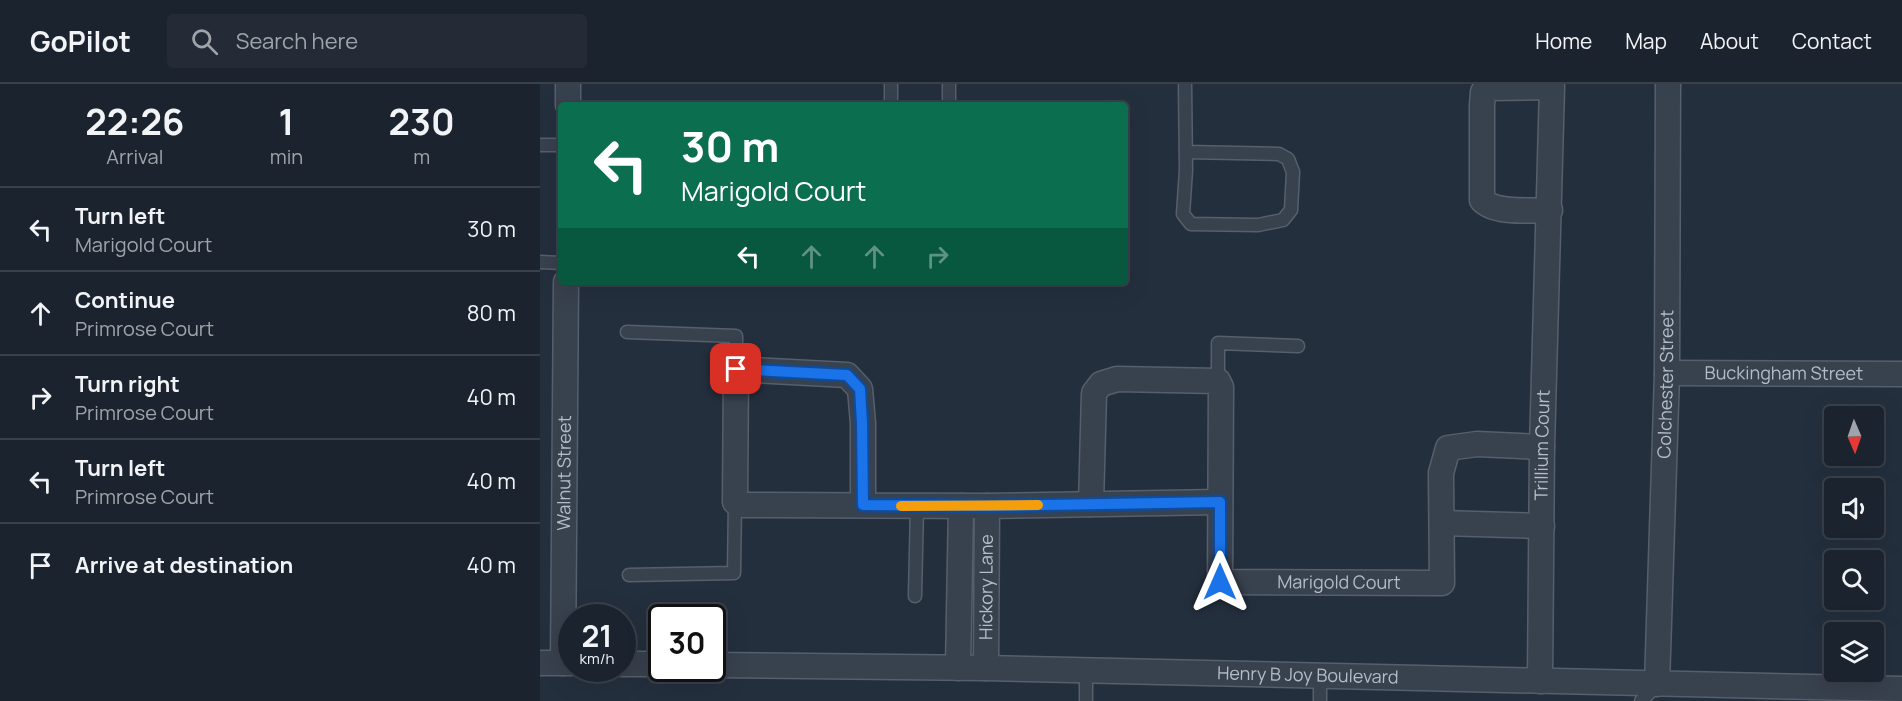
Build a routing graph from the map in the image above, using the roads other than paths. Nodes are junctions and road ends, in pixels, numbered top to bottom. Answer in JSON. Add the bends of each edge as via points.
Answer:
{"nodes":[{"id":1,"x":568,"y":84,"type":"edge"},
{"id":2,"x":891,"y":84,"type":"edge"},
{"id":3,"x":949,"y":84,"type":"edge"},
{"id":4,"x":1185,"y":84,"type":"edge"},
{"id":5,"x":1668,"y":84,"type":"edge"},
{"id":6,"x":568,"y":102,"type":"edge"},
{"id":7,"x":891,"y":102,"type":"edge"},
{"id":8,"x":949,"y":102,"type":"edge"},
{"id":9,"x":540,"y":145,"type":"edge"},
{"id":10,"x":558,"y":145,"type":"edge"},
{"id":11,"x":1186,"y":152,"type":"junction"},
{"id":12,"x":1550,"y":210,"type":"junction"},
{"id":13,"x":540,"y":262,"type":"edge"},
{"id":14,"x":558,"y":263,"type":"edge"},
{"id":15,"x":566,"y":285,"type":"edge"},
{"id":16,"x":627,"y":332,"type":"dead end"},
{"id":17,"x":1298,"y":346,"type":"dead end"},
{"id":18,"x":736,"y":369,"type":"junction"},
{"id":19,"x":1667,"y":373,"type":"junction"},
{"id":20,"x":1902,"y":374,"type":"edge"},
{"id":21,"x":1218,"y":381,"type":"junction"},
{"id":22,"x":1542,"y":447,"type":"junction"},
{"id":23,"x":735,"y":502,"type":"junction"},
{"id":24,"x":1220,"y":502,"type":"junction"},
{"id":25,"x":1091,"y":504,"type":"junction"},
{"id":26,"x":863,"y":505,"type":"junction"},
{"id":27,"x":917,"y":506,"type":"junction"},
{"id":28,"x":961,"y":506,"type":"junction"},
{"id":29,"x":987,"y":506,"type":"junction"},
{"id":30,"x":1442,"y":523,"type":"junction"},
{"id":31,"x":1542,"y":526,"type":"junction"},
{"id":32,"x":629,"y":575,"type":"dead end"},
{"id":33,"x":915,"y":596,"type":"dead end"},
{"id":34,"x":559,"y":604,"type":"edge"},
{"id":35,"x":726,"y":665,"type":"edge"},
{"id":36,"x":958,"y":668,"type":"junction"},
{"id":37,"x":986,"y":668,"type":"junction"},
{"id":38,"x":1086,"y":670,"type":"junction"},
{"id":39,"x":1320,"y":676,"type":"junction"},
{"id":40,"x":1540,"y":681,"type":"junction"},
{"id":41,"x":1902,"y":689,"type":"edge"},
{"id":42,"x":1649,"y":693,"type":"edge"},
{"id":43,"x":1086,"y":701,"type":"edge"},
{"id":44,"x":1320,"y":701,"type":"edge"}],
"edges":[{"from":1,"to":6,"type":"street"},
{"from":2,"to":7,"type":"lane"},
{"from":3,"to":8,"type":"lane"},
{"from":4,"to":11,"type":"lane"},
{"from":5,"to":19,"type":"street","name":"Colchester Street"},
{"from":9,"to":10,"type":"lane"},
{"from":11,"to":11,"type":"lane","via":[[1183,214],[1191,224],[1258,225],[1283,220],[1291,210],[1293,172],[1288,159],[1279,154]]},
{"from":12,"to":12,"type":"street","name":"Trillium Court","via":[[1552,87],[1487,87],[1482,105],[1482,200],[1497,209]]},
{"from":12,"to":22,"type":"street","name":"Trillium Court"},
{"from":13,"to":14,"type":"lane"},
{"from":15,"to":34,"type":"street","name":"Walnut Street"},
{"from":16,"to":18,"type":"lane","via":[[736,336]]},
{"from":17,"to":21,"type":"lane","via":[[1218,344]]},
{"from":18,"to":23,"type":"street"},
{"from":18,"to":26,"type":"street","via":[[847,375],[860,389]]},
{"from":19,"to":20,"type":"street","name":"Buckingham Street"},
{"from":19,"to":42,"type":"street","name":"Colchester Street"},
{"from":21,"to":24,"type":"street","name":"Marigold Court"},
{"from":21,"to":25,"type":"street","via":[[1117,379],[1101,384],[1094,393]]},
{"from":22,"to":30,"type":"street","name":"Marigold Court","via":[[1477,444],[1448,448],[1440,473]]},
{"from":22,"to":31,"type":"street","name":"Trillium Court"},
{"from":23,"to":26,"type":"street"},
{"from":23,"to":32,"type":"lane","via":[[734,573]]},
{"from":24,"to":25,"type":"street"},
{"from":24,"to":30,"type":"street","name":"Marigold Court","via":[[1220,582],[1442,583]]},
{"from":25,"to":29,"type":"street"},
{"from":26,"to":27,"type":"street"},
{"from":27,"to":28,"type":"street"},
{"from":27,"to":33,"type":"lane"},
{"from":28,"to":29,"type":"street"},
{"from":28,"to":36,"type":"street","name":"Hickory Lane"},
{"from":29,"to":37,"type":"street","name":"Hickory Lane"},
{"from":30,"to":31,"type":"street"},
{"from":31,"to":40,"type":"street","name":"Trillium Court"},
{"from":35,"to":36,"type":"street","name":"Henry B Joy Boulevard"},
{"from":36,"to":37,"type":"street","name":"Henry B Joy Boulevard"},
{"from":37,"to":38,"type":"street","name":"Henry B Joy Boulevard"},
{"from":38,"to":39,"type":"street","name":"Henry B Joy Boulevard"},
{"from":38,"to":43,"type":"lane"},
{"from":39,"to":40,"type":"street","name":"Henry B Joy Boulevard"},
{"from":39,"to":44,"type":"lane"},
{"from":40,"to":42,"type":"street","name":"Henry B Joy Boulevard"},
{"from":41,"to":42,"type":"street","name":"Henry B Joy Boulevard"}]}
